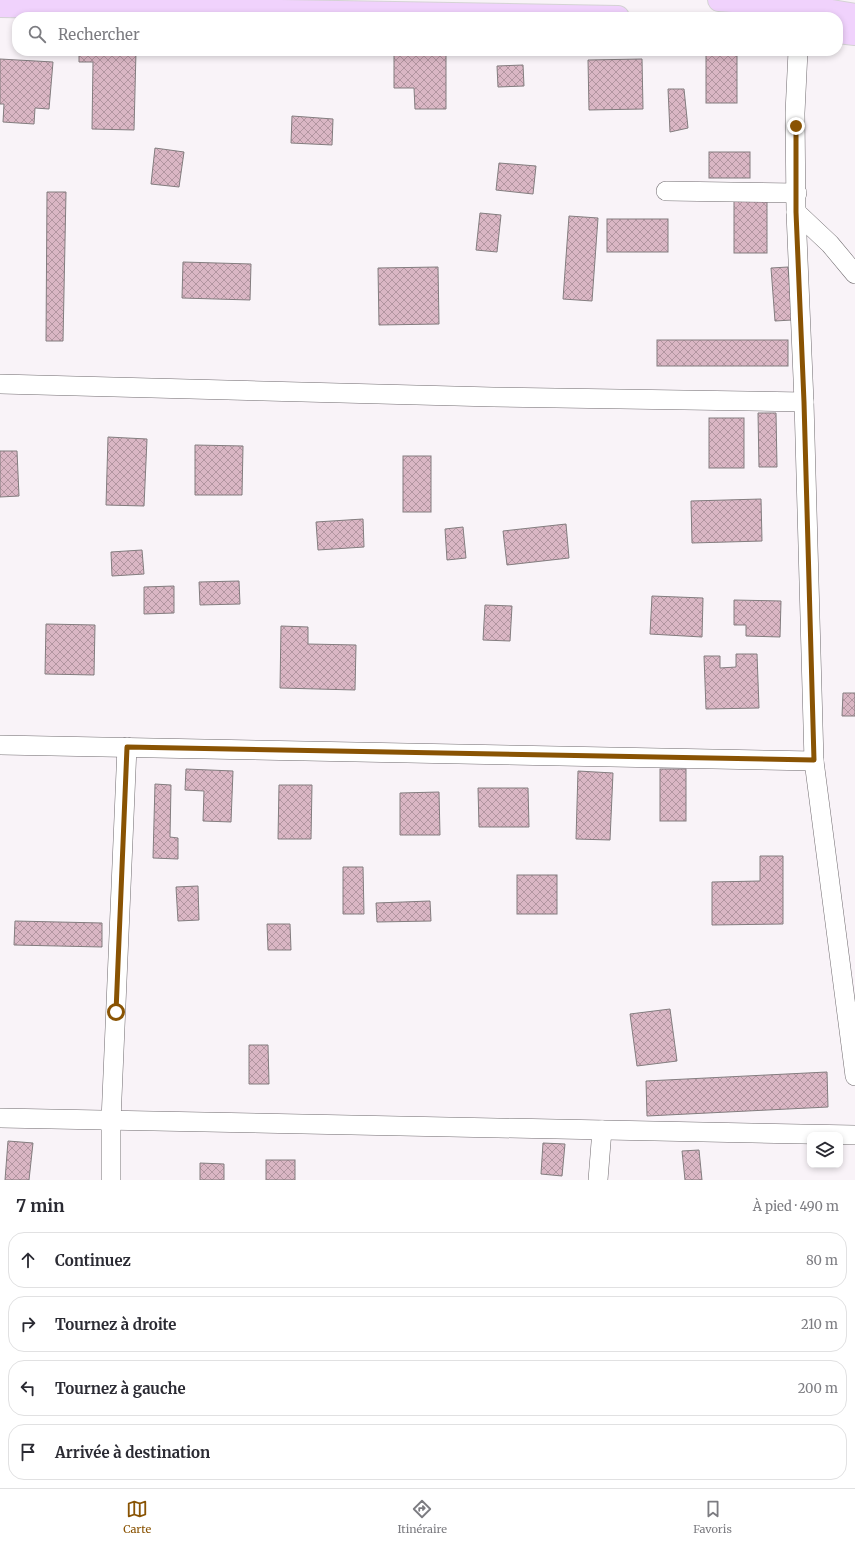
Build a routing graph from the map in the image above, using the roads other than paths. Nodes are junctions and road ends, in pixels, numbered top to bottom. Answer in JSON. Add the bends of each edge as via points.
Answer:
{"nodes":[{"id":1,"x":719,"y":0,"type":"edge"},
{"id":2,"x":0,"y":6,"type":"edge"},
{"id":3,"x":801,"y":8,"type":"edge"},
{"id":4,"x":337,"y":12,"type":"edge"},
{"id":5,"x":832,"y":12,"type":"edge"},
{"id":6,"x":843,"y":13,"type":"edge"},
{"id":7,"x":855,"y":15,"type":"edge"},
{"id":8,"x":843,"y":33,"type":"edge"},
{"id":9,"x":855,"y":34,"type":"edge"},
{"id":10,"x":798,"y":56,"type":"edge"},
{"id":11,"x":666,"y":191,"type":"dead end"},
{"id":12,"x":797,"y":202,"type":"junction"},
{"id":13,"x":855,"y":274,"type":"edge"},
{"id":14,"x":0,"y":384,"type":"edge"},
{"id":15,"x":804,"y":402,"type":"junction"},
{"id":16,"x":0,"y":745,"type":"edge"},
{"id":17,"x":127,"y":747,"type":"junction"},
{"id":18,"x":814,"y":760,"type":"junction"},
{"id":19,"x":855,"y":1076,"type":"edge"},
{"id":20,"x":0,"y":1118,"type":"edge"},
{"id":21,"x":111,"y":1121,"type":"junction"},
{"id":22,"x":602,"y":1130,"type":"junction"},
{"id":23,"x":855,"y":1135,"type":"edge"},
{"id":24,"x":111,"y":1180,"type":"edge"},
{"id":25,"x":598,"y":1180,"type":"edge"}],
"edges":[{"from":1,"to":3,"type":"highway"},
{"from":2,"to":4,"type":"highway"},
{"from":3,"to":5,"type":"highway"},
{"from":6,"to":7,"type":"highway"},
{"from":8,"to":9,"type":"highway"},
{"from":10,"to":12,"type":"street","via":[[795,112]]},
{"from":11,"to":12,"type":"street"},
{"from":12,"to":13,"type":"street"},
{"from":12,"to":15,"type":"street"},
{"from":14,"to":15,"type":"street"},
{"from":15,"to":18,"type":"street"},
{"from":16,"to":17,"type":"street"},
{"from":17,"to":18,"type":"street"},
{"from":17,"to":21,"type":"street"},
{"from":18,"to":19,"type":"street"},
{"from":20,"to":21,"type":"street"},
{"from":21,"to":22,"type":"street"},
{"from":21,"to":24,"type":"street"},
{"from":22,"to":23,"type":"street"},
{"from":22,"to":25,"type":"street"}]}
